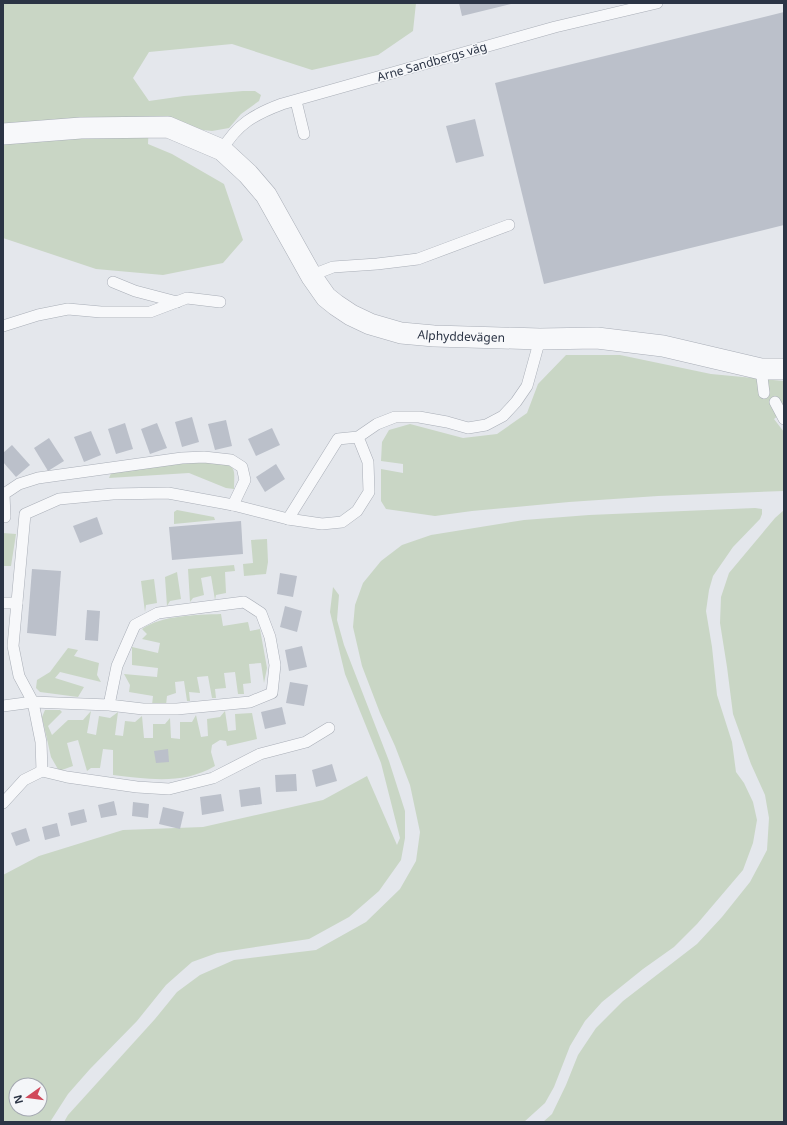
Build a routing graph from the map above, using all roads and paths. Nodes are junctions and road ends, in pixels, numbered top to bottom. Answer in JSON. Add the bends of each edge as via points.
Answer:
{"nodes":[{"id":1,"x":657,"y":3,"type":"edge"},
{"id":2,"x":296,"y":101,"type":"junction"},
{"id":3,"x":3,"y":134,"type":"edge"},
{"id":4,"x":304,"y":134,"type":"dead end"},
{"id":5,"x":222,"y":150,"type":"junction"},
{"id":6,"x":509,"y":225,"type":"dead end"},
{"id":7,"x":312,"y":277,"type":"junction"},
{"id":8,"x":113,"y":282,"type":"dead end"},
{"id":9,"x":176,"y":302,"type":"junction"},
{"id":10,"x":220,"y":302,"type":"dead end"},
{"id":11,"x":3,"y":326,"type":"edge"},
{"id":12,"x":540,"y":339,"type":"junction"},
{"id":13,"x":761,"y":369,"type":"junction"},
{"id":14,"x":784,"y":369,"type":"edge"},
{"id":15,"x":764,"y":393,"type":"dead end"},
{"id":16,"x":775,"y":402,"type":"dead end"},
{"id":17,"x":784,"y":419,"type":"edge"},
{"id":18,"x":358,"y":437,"type":"junction"},
{"id":19,"x":4,"y":494,"type":"edge"},
{"id":20,"x":233,"y":505,"type":"junction"},
{"id":21,"x":25,"y":514,"type":"junction"},
{"id":22,"x":4,"y":518,"type":"edge"},
{"id":23,"x":288,"y":519,"type":"junction"},
{"id":24,"x":3,"y":603,"type":"edge"},
{"id":25,"x":17,"y":604,"type":"junction"},
{"id":26,"x":8,"y":648,"type":"edge"},
{"id":27,"x":33,"y":702,"type":"junction"},
{"id":28,"x":109,"y":705,"type":"junction"},
{"id":29,"x":3,"y":706,"type":"edge"},
{"id":30,"x":329,"y":728,"type":"dead end"},
{"id":31,"x":42,"y":771,"type":"junction"},
{"id":32,"x":3,"y":802,"type":"edge"}],
"edges":[{"from":1,"to":2,"type":"lane","name":"Arne Sandbergs väg","via":[[555,27]]},
{"from":2,"to":4,"type":"lane"},
{"from":2,"to":5,"type":"lane","name":"Arne Sandbergs väg","via":[[270,108],[243,123]]},
{"from":3,"to":5,"type":"street","name":"Alphyddevägen","via":[[81,128],[168,127]]},
{"from":5,"to":7,"type":"street","name":"Alphyddevägen","via":[[266,195]]},
{"from":6,"to":7,"type":"lane","via":[[418,259],[333,267]]},
{"from":7,"to":12,"type":"street","name":"Alphyddevägen","via":[[326,297],[346,312],[370,324],[401,333]]},
{"from":8,"to":9,"type":"lane"},
{"from":9,"to":10,"type":"lane","via":[[187,298]]},
{"from":9,"to":11,"type":"lane","via":[[150,312],[68,309]]},
{"from":12,"to":13,"type":"street","name":"Alphyddevägen","via":[[597,338],[663,346]]},
{"from":12,"to":18,"type":"lane","via":[[527,386],[503,416],[486,425],[468,428],[419,417],[395,417],[377,424]]},
{"from":13,"to":14,"type":"street","name":"Alphyddevägen"},
{"from":13,"to":15,"type":"lane"},
{"from":16,"to":17,"type":"lane"},
{"from":18,"to":23,"type":"lane","via":[[338,439]]},
{"from":18,"to":23,"type":"lane","via":[[368,462],[369,492],[357,511],[342,522],[322,524]]},
{"from":19,"to":20,"type":"lane","via":[[19,484],[38,478],[156,461],[204,458],[231,460],[242,467],[245,480]]},
{"from":19,"to":22,"type":"lane"},
{"from":20,"to":21,"type":"lane","via":[[168,493],[113,494],[59,498]]},
{"from":20,"to":23,"type":"lane"},
{"from":21,"to":22,"type":"lane"},
{"from":21,"to":25,"type":"lane"},
{"from":24,"to":25,"type":"lane"},
{"from":25,"to":26,"type":"lane"},
{"from":26,"to":27,"type":"lane"},
{"from":27,"to":28,"type":"lane"},
{"from":27,"to":29,"type":"lane"},
{"from":27,"to":31,"type":"lane","via":[[41,742]]},
{"from":28,"to":28,"type":"lane","via":[[117,666],[135,625],[158,613],[244,602],[260,613],[270,637],[275,665],[272,693],[250,702],[178,710]]},
{"from":30,"to":31,"type":"lane","via":[[306,742],[260,754],[213,778],[169,789],[137,787]]},
{"from":31,"to":32,"type":"lane","via":[[24,780]]}]}
